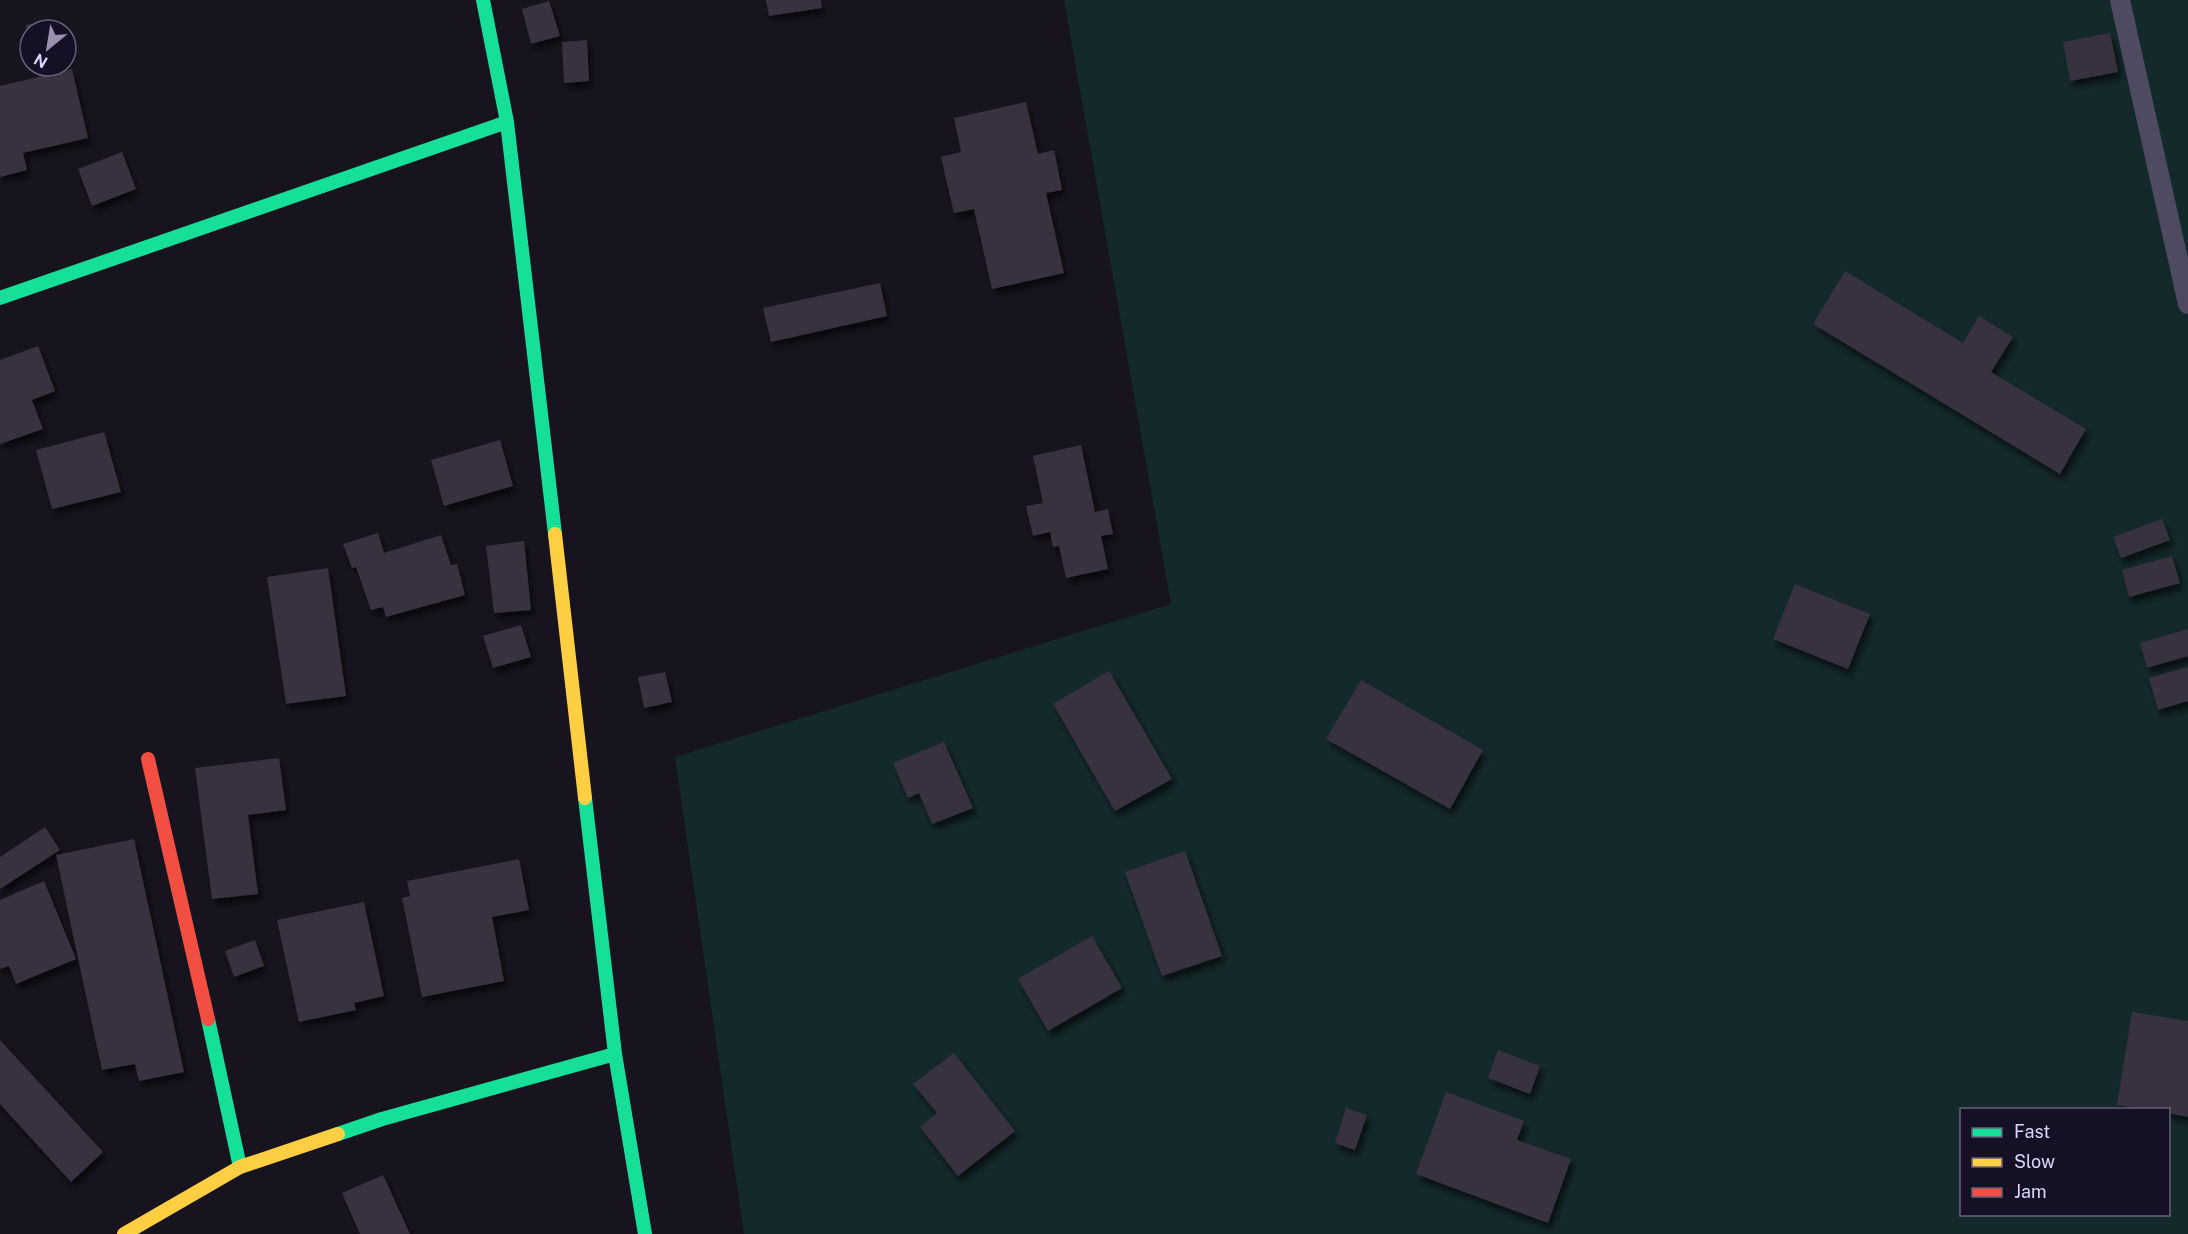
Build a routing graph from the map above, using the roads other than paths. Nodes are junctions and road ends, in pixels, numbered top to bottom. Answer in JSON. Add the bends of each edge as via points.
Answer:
{"nodes":[{"id":1,"x":483,"y":0,"type":"edge"},
{"id":2,"x":2120,"y":0,"type":"edge"},
{"id":3,"x":507,"y":122,"type":"junction"},
{"id":4,"x":0,"y":298,"type":"edge"},
{"id":5,"x":2188,"y":304,"type":"edge"},
{"id":6,"x":148,"y":759,"type":"dead end"},
{"id":7,"x":615,"y":1054,"type":"junction"},
{"id":8,"x":240,"y":1167,"type":"junction"},
{"id":9,"x":124,"y":1234,"type":"edge"},
{"id":10,"x":645,"y":1234,"type":"edge"}],
"edges":[{"from":1,"to":3,"type":"street"},
{"from":2,"to":5,"type":"lane"},
{"from":3,"to":4,"type":"street"},
{"from":3,"to":7,"type":"street"},
{"from":6,"to":8,"type":"street"},
{"from":7,"to":8,"type":"street","via":[[382,1119]]},
{"from":7,"to":10,"type":"street"},
{"from":8,"to":9,"type":"street"}]}
